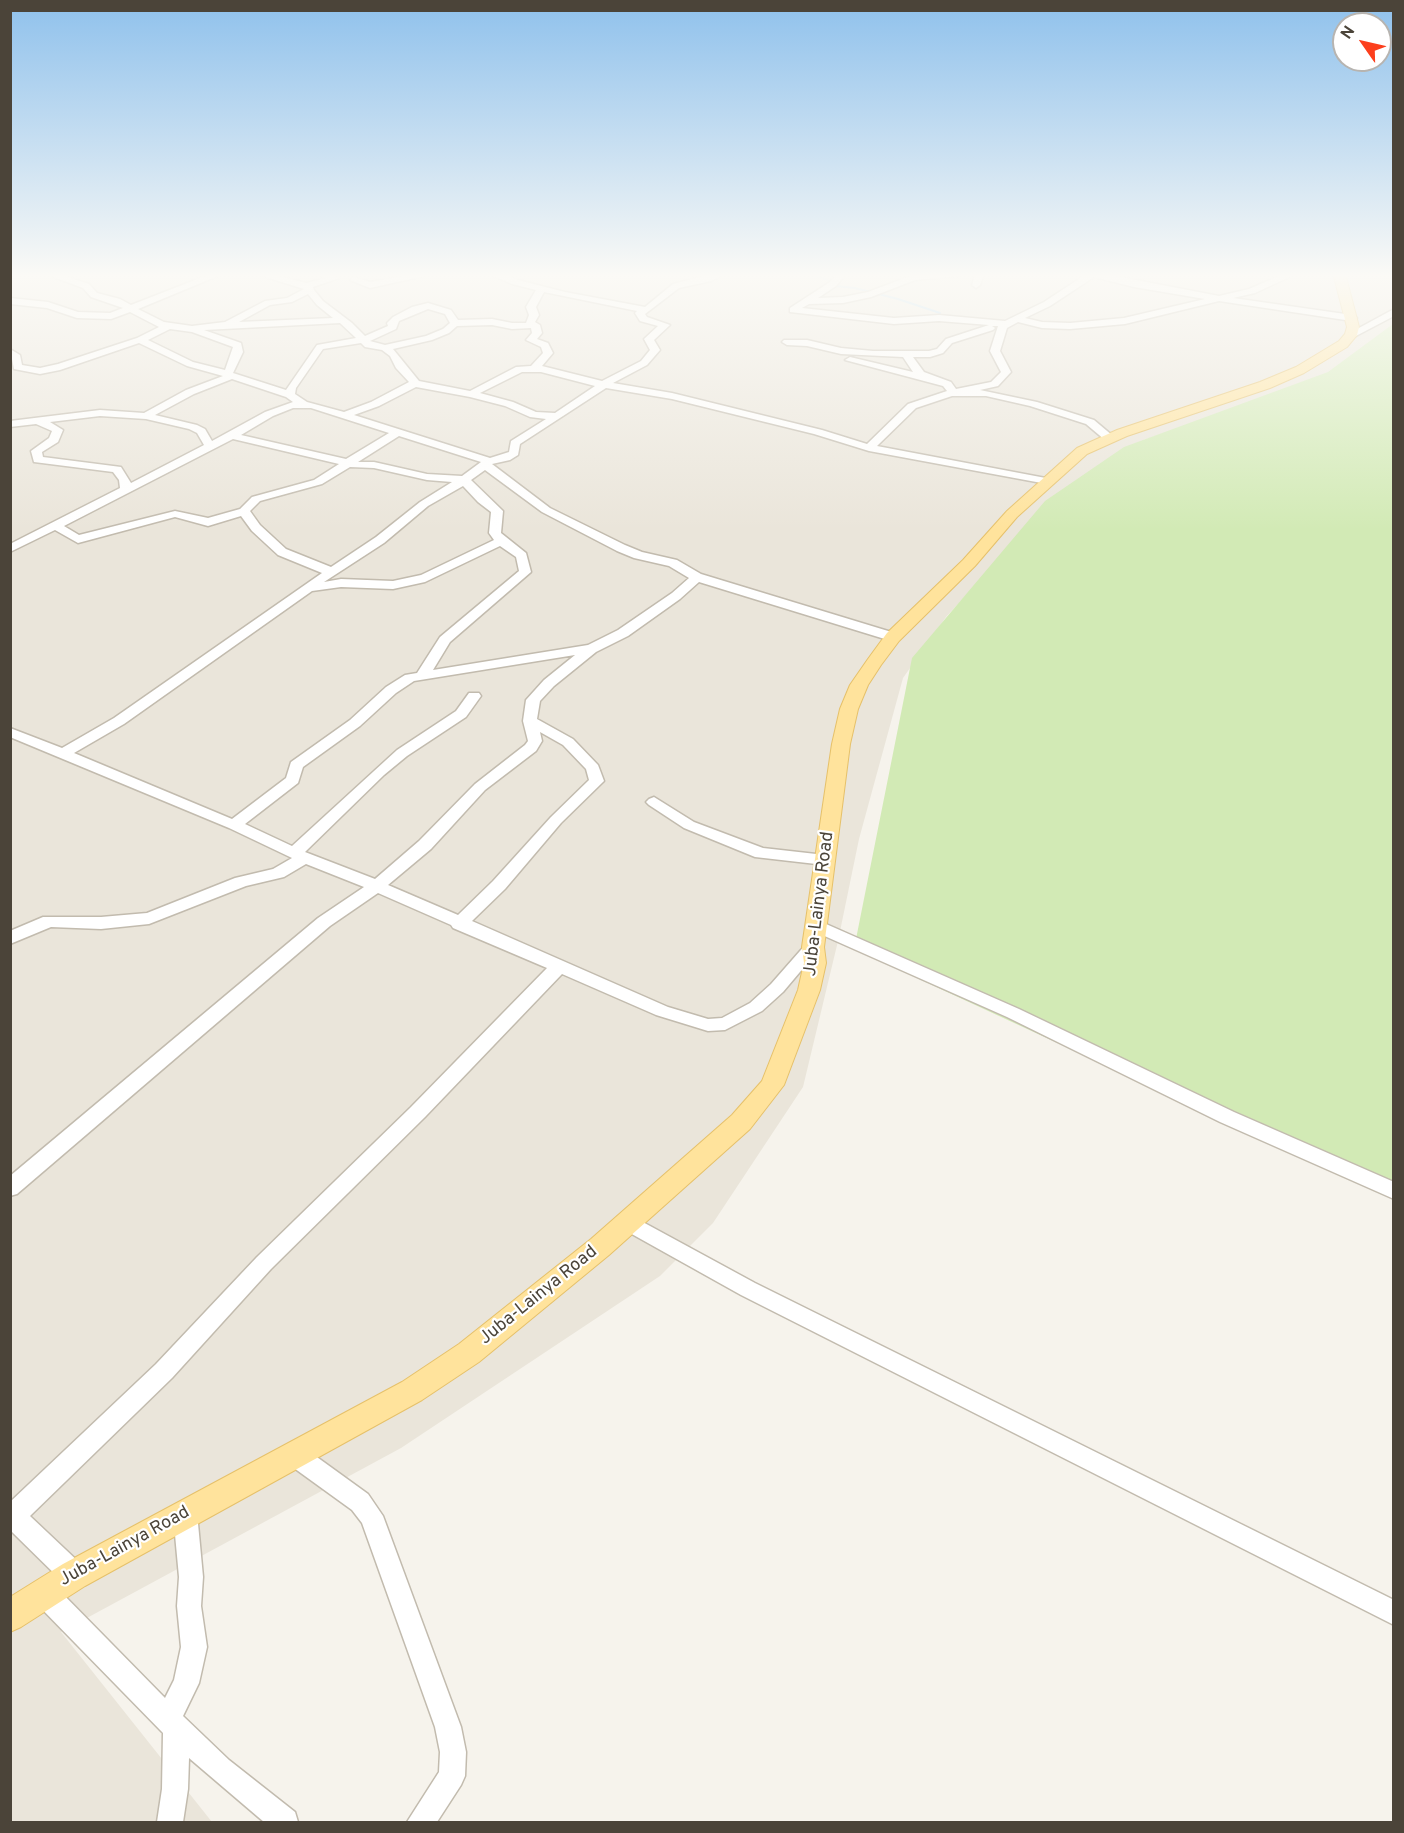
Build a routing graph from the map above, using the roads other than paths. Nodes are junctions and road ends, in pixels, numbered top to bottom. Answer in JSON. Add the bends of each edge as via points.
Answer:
{"nodes":[{"id":1,"x":17,"y":359,"type":"edge"},
{"id":2,"x":85,"y":359,"type":"edge"},
{"id":3,"x":179,"y":359,"type":"edge"},
{"id":4,"x":236,"y":359,"type":"edge"},
{"id":5,"x":312,"y":359,"type":"edge"},
{"id":6,"x":396,"y":359,"type":"edge"},
{"id":7,"x":543,"y":359,"type":"edge"},
{"id":8,"x":648,"y":359,"type":"edge"},
{"id":9,"x":842,"y":359,"type":"edge"},
{"id":10,"x":909,"y":359,"type":"edge"},
{"id":11,"x":999,"y":359,"type":"edge"},
{"id":12,"x":1321,"y":359,"type":"edge"},
{"id":13,"x":535,"y":368,"type":"junction"},
{"id":14,"x":230,"y":375,"type":"junction"},
{"id":15,"x":937,"y":381,"type":"junction"},
{"id":16,"x":415,"y":383,"type":"junction"},
{"id":17,"x":607,"y":385,"type":"junction"},
{"id":18,"x":471,"y":394,"type":"junction"},
{"id":19,"x":954,"y":394,"type":"junction"},
{"id":20,"x":290,"y":395,"type":"junction"},
{"id":21,"x":305,"y":405,"type":"junction"},
{"id":22,"x":344,"y":415,"type":"junction"},
{"id":23,"x":146,"y":416,"type":"junction"},
{"id":24,"x":557,"y":416,"type":"junction"},
{"id":25,"x":38,"y":420,"type":"junction"},
{"id":26,"x":10,"y":424,"type":"edge"},
{"id":27,"x":398,"y":432,"type":"junction"},
{"id":28,"x":230,"y":435,"type":"junction"},
{"id":29,"x":1108,"y":438,"type":"junction"},
{"id":30,"x":210,"y":446,"type":"junction"},
{"id":31,"x":868,"y":448,"type":"junction"},
{"id":32,"x":347,"y":463,"type":"junction"},
{"id":33,"x":488,"y":464,"type":"junction"},
{"id":34,"x":464,"y":480,"type":"junction"},
{"id":35,"x":1047,"y":481,"type":"junction"},
{"id":36,"x":126,"y":490,"type":"junction"},
{"id":37,"x":244,"y":511,"type":"junction"},
{"id":38,"x":56,"y":526,"type":"junction"},
{"id":39,"x":501,"y":540,"type":"junction"},
{"id":40,"x":10,"y":549,"type":"edge"},
{"id":41,"x":332,"y":572,"type":"junction"},
{"id":42,"x":697,"y":578,"type":"junction"},
{"id":43,"x":308,"y":589,"type":"junction"},
{"id":44,"x":893,"y":637,"type":"junction"},
{"id":45,"x":591,"y":649,"type":"junction"},
{"id":46,"x":422,"y":676,"type":"junction"},
{"id":47,"x":474,"y":696,"type":"dead end"},
{"id":48,"x":530,"y":721,"type":"junction"},
{"id":49,"x":10,"y":732,"type":"edge"},
{"id":50,"x":63,"y":754,"type":"junction"},
{"id":51,"x":654,"y":802,"type":"dead end"},
{"id":52,"x":234,"y":825,"type":"junction"},
{"id":53,"x":300,"y":856,"type":"junction"},
{"id":54,"x":825,"y":860,"type":"junction"},
{"id":55,"x":377,"y":886,"type":"junction"},
{"id":56,"x":459,"y":924,"type":"junction"},
{"id":57,"x":817,"y":926,"type":"junction"},
{"id":58,"x":10,"y":938,"type":"edge"},
{"id":59,"x":813,"y":947,"type":"junction"},
{"id":60,"x":558,"y":967,"type":"junction"},
{"id":61,"x":10,"y":1188,"type":"edge"},
{"id":62,"x":1394,"y":1191,"type":"edge"},
{"id":63,"x":628,"y":1222,"type":"junction"},
{"id":64,"x":296,"y":1455,"type":"junction"},
{"id":65,"x":185,"y":1513,"type":"junction"},
{"id":66,"x":12,"y":1514,"type":"edge"},
{"id":67,"x":74,"y":1575,"type":"junction"},
{"id":68,"x":44,"y":1593,"type":"junction"},
{"id":69,"x":1394,"y":1613,"type":"edge"},
{"id":70,"x":10,"y":1616,"type":"edge"},
{"id":71,"x":172,"y":1723,"type":"junction"},
{"id":72,"x":170,"y":1822,"type":"edge"},
{"id":73,"x":285,"y":1822,"type":"edge"},
{"id":74,"x":421,"y":1822,"type":"edge"}],
"edges":[{"from":1,"to":2,"type":"street","via":[[17,367],[40,371]]},
{"from":3,"to":14,"type":"street"},
{"from":4,"to":14,"type":"street"},
{"from":5,"to":20,"type":"street"},
{"from":6,"to":16,"type":"street"},
{"from":7,"to":13,"type":"street"},
{"from":8,"to":17,"type":"street"},
{"from":9,"to":15,"type":"street"},
{"from":10,"to":15,"type":"street","via":[[920,374]]},
{"from":11,"to":19,"type":"street","via":[[1006,372],[994,384]]},
{"from":12,"to":29,"type":"main road","name":"Juba-Lainya Road","via":[[1265,385]]},
{"from":13,"to":17,"type":"street"},
{"from":13,"to":18,"type":"street","via":[[520,369]]},
{"from":14,"to":20,"type":"street"},
{"from":14,"to":23,"type":"street"},
{"from":15,"to":19,"type":"street","via":[[946,384]]},
{"from":16,"to":18,"type":"street"},
{"from":16,"to":22,"type":"street"},
{"from":17,"to":24,"type":"street"},
{"from":17,"to":31,"type":"street","via":[[672,396]]},
{"from":18,"to":24,"type":"street","via":[[534,415]]},
{"from":19,"to":29,"type":"street","via":[[986,393],[1033,404],[1090,422]]},
{"from":19,"to":31,"type":"street","via":[[912,406]]},
{"from":20,"to":21,"type":"street"},
{"from":21,"to":22,"type":"street"},
{"from":21,"to":28,"type":"street","via":[[292,405],[269,414]]},
{"from":22,"to":27,"type":"street"},
{"from":23,"to":25,"type":"street","via":[[100,413]]},
{"from":23,"to":30,"type":"street","via":[[201,431]]},
{"from":24,"to":33,"type":"street","via":[[515,443],[514,453]]},
{"from":25,"to":26,"type":"street"},
{"from":25,"to":36,"type":"street","via":[[58,430],[54,440],[36,451],[38,460],[117,469],[125,480]]},
{"from":27,"to":32,"type":"street"},
{"from":27,"to":33,"type":"street"},
{"from":28,"to":30,"type":"street"},
{"from":28,"to":32,"type":"street"},
{"from":29,"to":35,"type":"main road","name":"Juba-Lainya Road","via":[[1082,451]]},
{"from":30,"to":36,"type":"street"},
{"from":31,"to":35,"type":"street"},
{"from":32,"to":34,"type":"street"},
{"from":32,"to":37,"type":"street","via":[[318,482],[256,499]]},
{"from":33,"to":34,"type":"street"},
{"from":33,"to":42,"type":"street","via":[[546,510],[621,548],[673,563]]},
{"from":34,"to":39,"type":"street","via":[[497,511],[495,533]]},
{"from":34,"to":41,"type":"street","via":[[424,504]]},
{"from":35,"to":44,"type":"main road","name":"Juba-Lainya Road"},
{"from":36,"to":38,"type":"street"},
{"from":37,"to":38,"type":"street","via":[[208,522],[175,514],[78,539]]},
{"from":37,"to":41,"type":"street","via":[[282,552]]},
{"from":38,"to":40,"type":"street"},
{"from":39,"to":43,"type":"street","via":[[425,578],[393,585],[341,583]]},
{"from":39,"to":46,"type":"street","via":[[522,556],[525,572],[446,640]]},
{"from":41,"to":43,"type":"street"},
{"from":42,"to":44,"type":"street"},
{"from":42,"to":45,"type":"street","via":[[623,633]]},
{"from":43,"to":50,"type":"street","via":[[119,721]]},
{"from":44,"to":54,"type":"main road","name":"Juba-Lainya Road","via":[[859,685],[849,709]]},
{"from":45,"to":46,"type":"street"},
{"from":45,"to":48,"type":"street","via":[[533,700]]},
{"from":46,"to":52,"type":"street","via":[[410,678],[391,690],[355,723],[296,765],[293,780]]},
{"from":47,"to":53,"type":"street","via":[[461,714],[386,766],[317,829]]},
{"from":48,"to":55,"type":"street","via":[[534,735],[531,748],[480,787],[425,845]]},
{"from":48,"to":56,"type":"street","via":[[568,742],[593,768],[597,781]]},
{"from":49,"to":50,"type":"street"},
{"from":50,"to":52,"type":"street"},
{"from":51,"to":54,"type":"street","via":[[689,825],[751,850]]},
{"from":52,"to":53,"type":"street"},
{"from":53,"to":55,"type":"street"},
{"from":53,"to":58,"type":"street","via":[[278,873],[231,885],[149,918],[101,923],[49,921]]},
{"from":54,"to":57,"type":"main road","name":"Juba-Lainya Road"},
{"from":55,"to":56,"type":"street"},
{"from":55,"to":61,"type":"street","via":[[324,922]]},
{"from":56,"to":60,"type":"street"},
{"from":57,"to":59,"type":"main road","name":"Juba-Lainya Road"},
{"from":57,"to":62,"type":"street"},
{"from":59,"to":60,"type":"street","via":[[756,1007],[725,1024],[708,1025],[662,1011]]},
{"from":59,"to":63,"type":"main road","name":"Juba-Lainya Road","via":[[816,963],[809,990],[772,1085],[735,1128]]},
{"from":60,"to":66,"type":"street","via":[[264,1263],[164,1371]]},
{"from":63,"to":64,"type":"main road","name":"Juba-Lainya Road","via":[[469,1353],[412,1391]]},
{"from":63,"to":69,"type":"street","via":[[748,1288]]},
{"from":64,"to":65,"type":"main road","name":"Juba-Lainya Road"},
{"from":64,"to":74,"type":"street","via":[[360,1502],[371,1516],[448,1727],[452,1776]]},
{"from":65,"to":67,"type":"main road","name":"Juba-Lainya Road"},
{"from":65,"to":71,"type":"street","via":[[194,1647]]},
{"from":66,"to":67,"type":"street"},
{"from":67,"to":68,"type":"main road","name":"Juba-Lainya Road"},
{"from":68,"to":70,"type":"main road","name":"Juba-Lainya Road"},
{"from":68,"to":71,"type":"street"},
{"from":71,"to":72,"type":"street","via":[[175,1789]]},
{"from":71,"to":73,"type":"street"}]}
